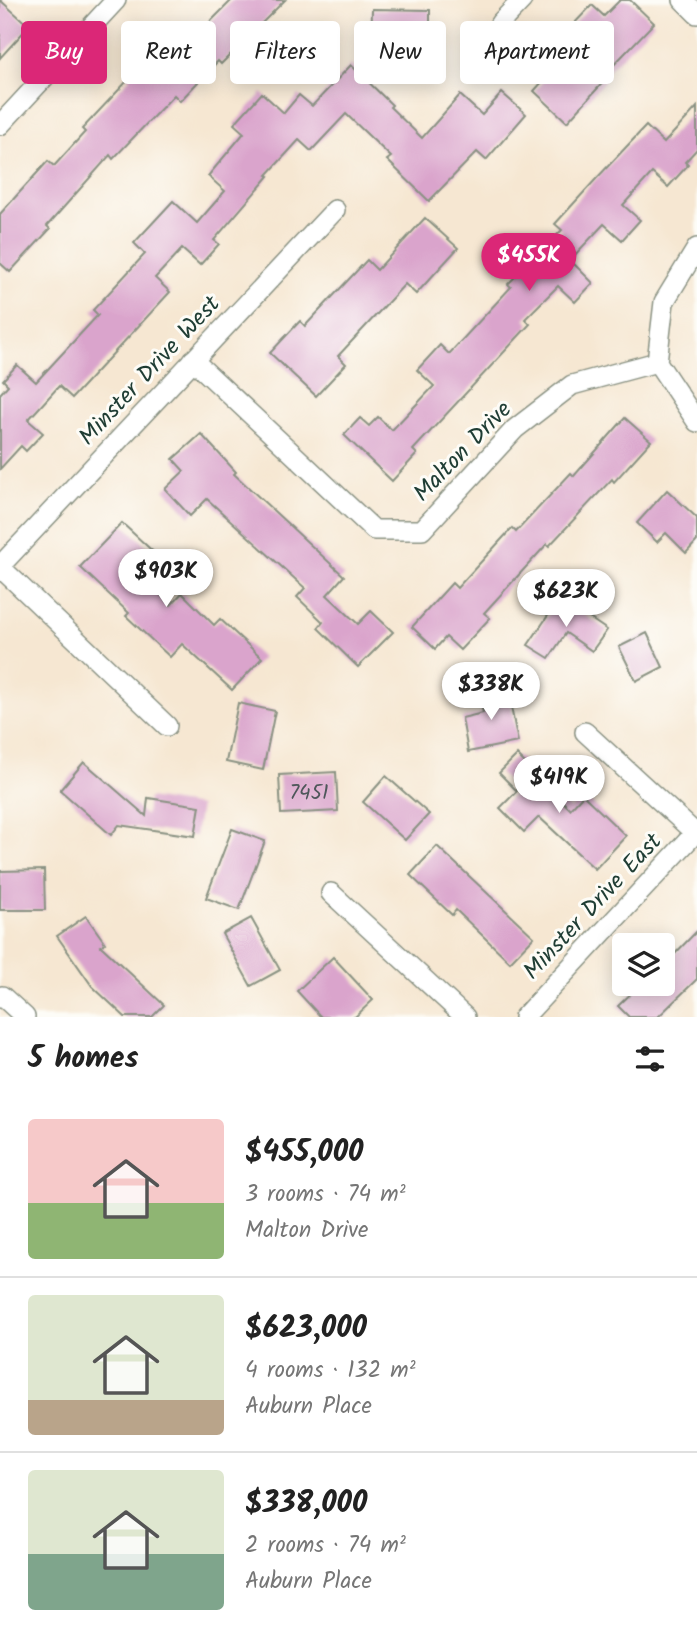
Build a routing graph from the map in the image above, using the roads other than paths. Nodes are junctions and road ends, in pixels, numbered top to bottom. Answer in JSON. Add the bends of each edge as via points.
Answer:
{"nodes":[{"id":1,"x":117,"y":0,"type":"edge"},
{"id":2,"x":522,"y":0,"type":"edge"},
{"id":3,"x":683,"y":0,"type":"edge"},
{"id":4,"x":697,"y":13,"type":"edge"},
{"id":5,"x":502,"y":21,"type":"edge"},
{"id":6,"x":0,"y":125,"type":"edge"},
{"id":7,"x":335,"y":210,"type":"dead end"},
{"id":8,"x":697,"y":248,"type":"edge"},
{"id":9,"x":193,"y":360,"type":"junction"},
{"id":10,"x":657,"y":362,"type":"junction"},
{"id":11,"x":697,"y":422,"type":"edge"},
{"id":12,"x":0,"y":566,"type":"edge"},
{"id":13,"x":167,"y":726,"type":"dead end"},
{"id":14,"x":585,"y":732,"type":"dead end"},
{"id":15,"x":696,"y":832,"type":"edge"},
{"id":16,"x":331,"y":893,"type":"dead end"},
{"id":17,"x":0,"y":998,"type":"edge"},
{"id":18,"x":24,"y":1017,"type":"edge"},
{"id":19,"x":465,"y":1017,"type":"edge"},
{"id":20,"x":524,"y":1017,"type":"edge"}],
"edges":[{"from":1,"to":6,"type":"street"},
{"from":2,"to":5,"type":"street"},
{"from":3,"to":4,"type":"street"},
{"from":7,"to":9,"type":"street","name":"Minster Drive West"},
{"from":8,"to":10,"type":"street","via":[[664,302]]},
{"from":9,"to":10,"type":"street","name":"Malton Drive","via":[[374,530],[422,530],[515,429],[572,385]]},
{"from":9,"to":12,"type":"street","name":"Minster Drive West"},
{"from":10,"to":11,"type":"street"},
{"from":12,"to":13,"type":"street"},
{"from":14,"to":15,"type":"street"},
{"from":15,"to":20,"type":"street","name":"Minster Drive East"},
{"from":16,"to":19,"type":"street"},
{"from":17,"to":18,"type":"street"}]}
